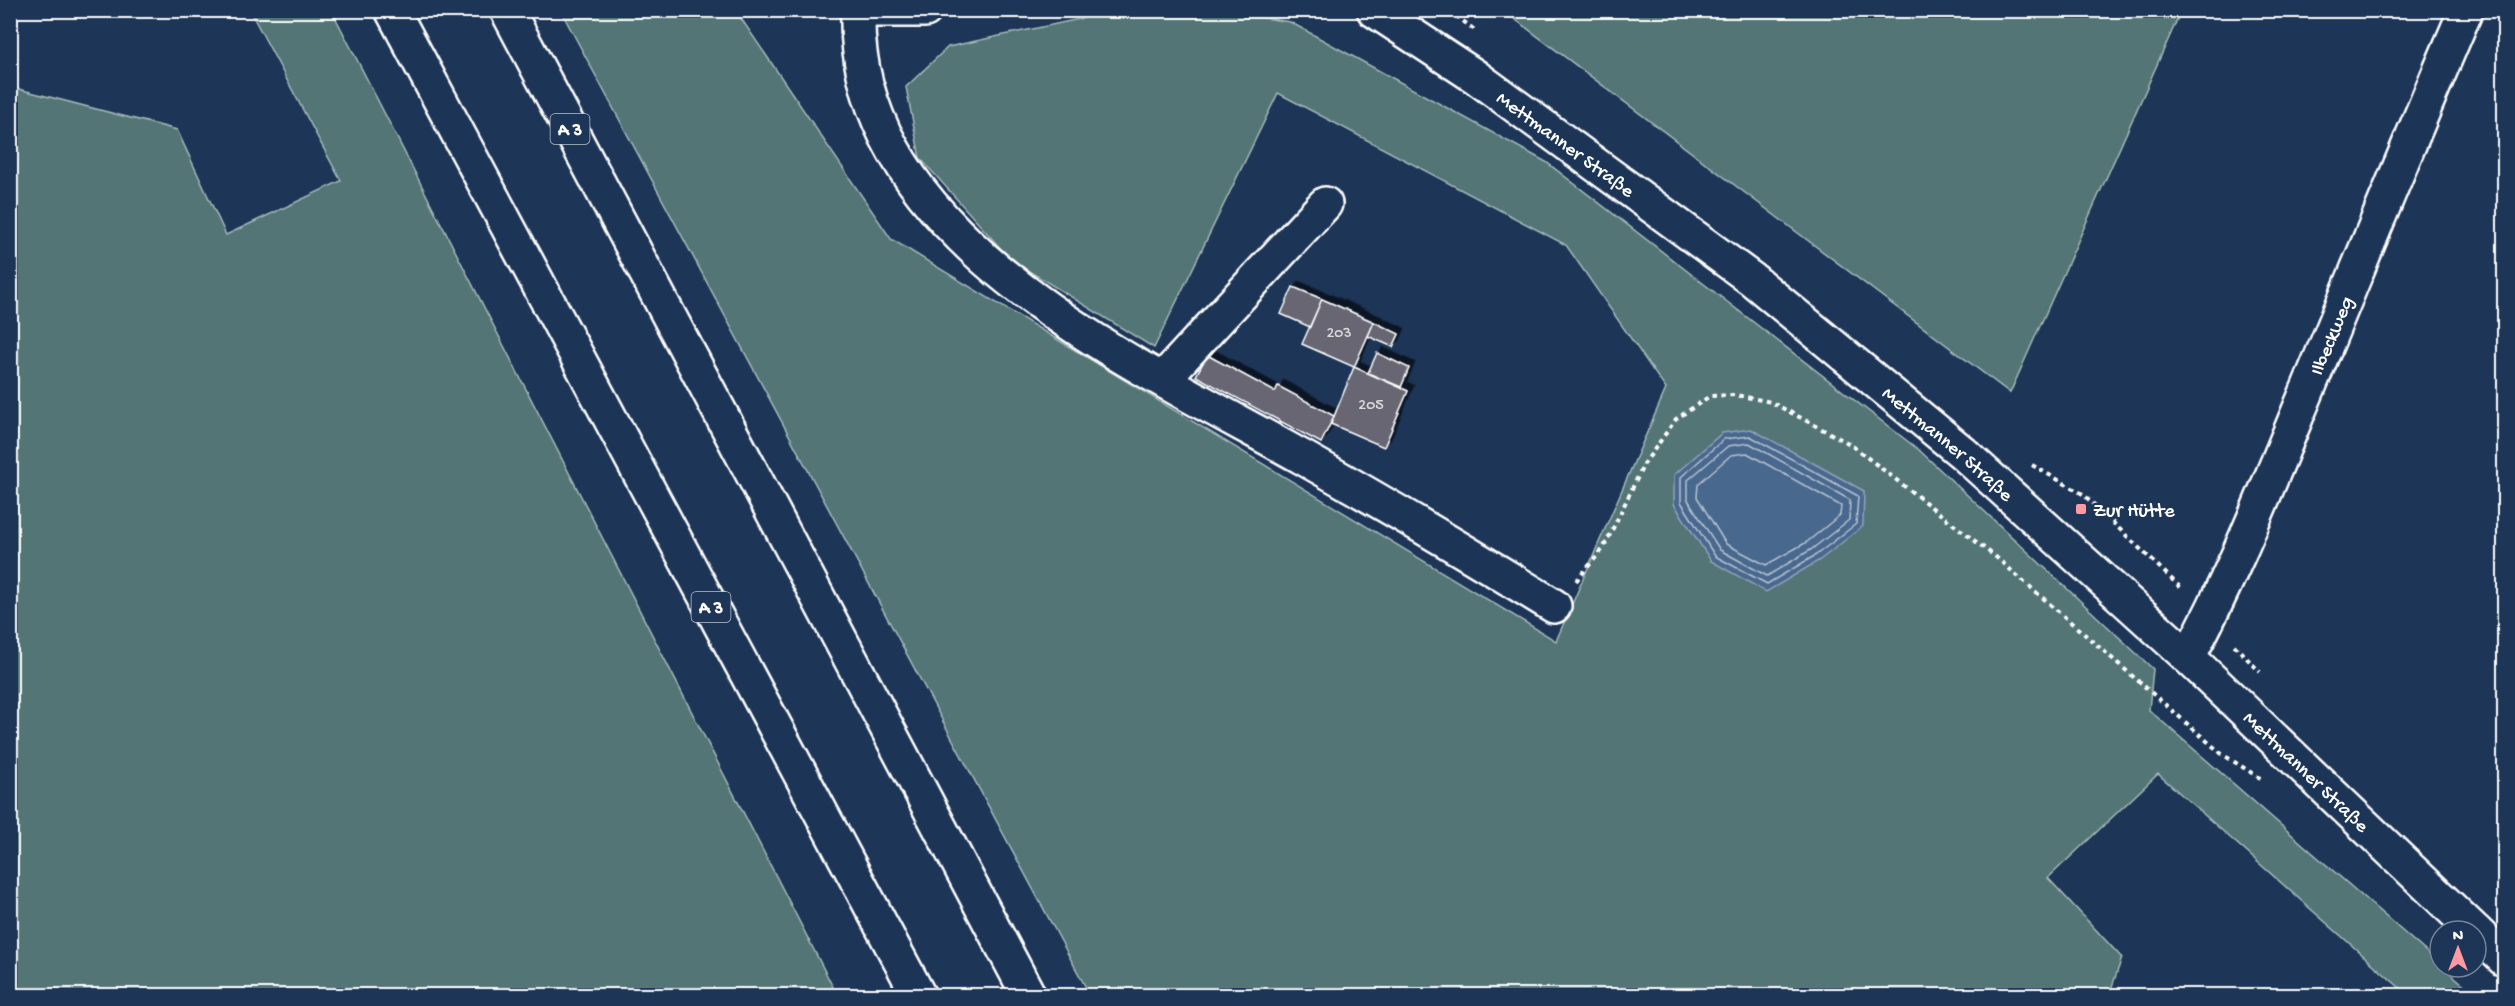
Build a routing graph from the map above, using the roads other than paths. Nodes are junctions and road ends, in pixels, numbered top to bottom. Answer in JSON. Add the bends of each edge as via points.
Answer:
{"nodes":[{"id":1,"x":392,"y":10,"type":"edge"},
{"id":2,"x":507,"y":10,"type":"edge"},
{"id":3,"x":925,"y":10,"type":"edge"},
{"id":4,"x":1374,"y":10,"type":"edge"},
{"id":5,"x":2466,"y":10,"type":"edge"},
{"id":6,"x":857,"y":11,"type":"edge"},
{"id":7,"x":1325,"y":204,"type":"dead end"},
{"id":8,"x":1163,"y":380,"type":"junction"},
{"id":9,"x":1554,"y":606,"type":"road end"},
{"id":10,"x":2188,"y":657,"type":"junction"},
{"id":11,"x":2463,"y":919,"type":"edge"},
{"id":12,"x":2488,"y":943,"type":"edge"},
{"id":13,"x":2505,"y":959,"type":"edge"},
{"id":14,"x":919,"y":996,"type":"edge"},
{"id":15,"x":1029,"y":996,"type":"edge"}],
"edges":[{"from":1,"to":14,"type":"main road","number":"A 3"},
{"from":2,"to":15,"type":"main road","number":"A 3"},
{"from":3,"to":6,"type":"main road"},
{"from":4,"to":10,"type":"main road","name":"Mettmanner Straße","via":[[1476,77],[1753,280],[1964,453]]},
{"from":5,"to":10,"type":"main road","name":"Ilbeckweg","via":[[2259,505],[2210,617]]},
{"from":6,"to":8,"type":"main road","via":[[863,71],[883,134],[915,186],[962,237],[1023,292]]},
{"from":7,"to":8,"type":"main road"},
{"from":8,"to":9,"type":"main road","via":[[1389,506]]},
{"from":10,"to":11,"type":"main road","name":"Mettmanner Straße"},
{"from":12,"to":13,"type":"main road","name":"Mettmanner Straße"}]}
